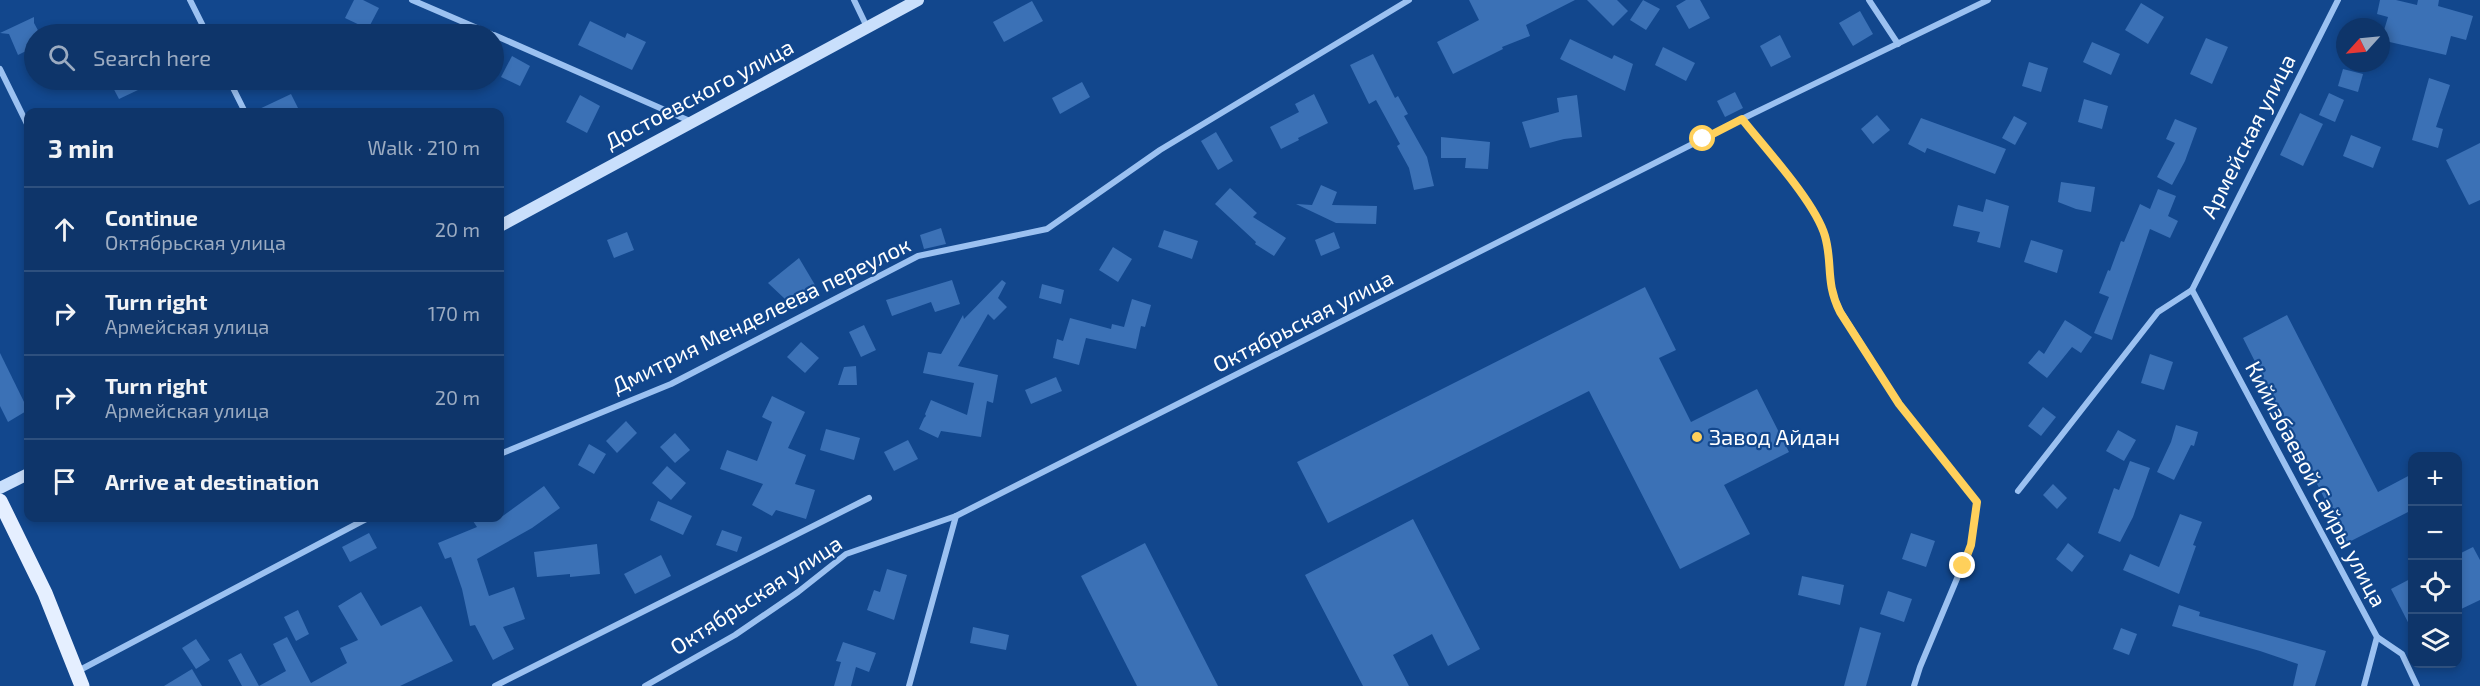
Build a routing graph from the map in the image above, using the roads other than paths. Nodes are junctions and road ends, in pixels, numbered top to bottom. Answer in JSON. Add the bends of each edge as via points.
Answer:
{"nodes":[{"id":1,"x":190,"y":0,"type":"edge"},
{"id":2,"x":412,"y":0,"type":"edge"},
{"id":3,"x":854,"y":0,"type":"edge"},
{"id":4,"x":918,"y":0,"type":"edge"},
{"id":5,"x":1409,"y":0,"type":"edge"},
{"id":6,"x":1869,"y":0,"type":"edge"},
{"id":7,"x":1988,"y":0,"type":"edge"},
{"id":8,"x":2338,"y":0,"type":"edge"},
{"id":9,"x":202,"y":24,"type":"edge"},
{"id":10,"x":467,"y":24,"type":"edge"},
{"id":11,"x":867,"y":27,"type":"junction"},
{"id":12,"x":504,"y":40,"type":"edge"},
{"id":13,"x":1898,"y":44,"type":"junction"},
{"id":14,"x":0,"y":69,"type":"edge"},
{"id":15,"x":234,"y":90,"type":"edge"},
{"id":16,"x":243,"y":108,"type":"edge"},
{"id":17,"x":24,"y":118,"type":"edge"},
{"id":18,"x":1742,"y":119,"type":"junction"},
{"id":19,"x":693,"y":122,"type":"junction"},
{"id":20,"x":504,"y":224,"type":"edge"},
{"id":21,"x":2193,"y":290,"type":"junction"},
{"id":22,"x":504,"y":452,"type":"edge"},
{"id":23,"x":24,"y":476,"type":"edge"},
{"id":24,"x":0,"y":488,"type":"edge"},
{"id":25,"x":2018,"y":491,"type":"dead end"},
{"id":26,"x":869,"y":498,"type":"dead end"},
{"id":27,"x":0,"y":501,"type":"edge"},
{"id":28,"x":956,"y":516,"type":"junction"},
{"id":29,"x":360,"y":522,"type":"edge"},
{"id":30,"x":2377,"y":637,"type":"junction"},
{"id":31,"x":77,"y":671,"type":"junction"},
{"id":32,"x":82,"y":686,"type":"edge"},
{"id":33,"x":495,"y":686,"type":"edge"},
{"id":34,"x":645,"y":686,"type":"edge"},
{"id":35,"x":909,"y":686,"type":"edge"},
{"id":36,"x":1914,"y":686,"type":"edge"},
{"id":37,"x":2364,"y":686,"type":"edge"},
{"id":38,"x":2417,"y":686,"type":"edge"}],
"edges":[{"from":1,"to":9,"type":"street"},
{"from":2,"to":10,"type":"street"},
{"from":3,"to":11,"type":"street"},
{"from":4,"to":11,"type":"street","name":"Достоевского улица"},
{"from":5,"to":22,"type":"street","name":"Дмитрия Менделеева переулок","via":[[1160,150],[1047,230],[918,256],[671,384]]},
{"from":6,"to":13,"type":"street"},
{"from":7,"to":13,"type":"street","name":"Октябрьская улица"},
{"from":8,"to":21,"type":"street","name":"Армейская улица"},
{"from":11,"to":19,"type":"street","name":"Достоевского улица"},
{"from":12,"to":19,"type":"street"},
{"from":13,"to":18,"type":"street","name":"Октябрьская улица"},
{"from":14,"to":17,"type":"street"},
{"from":15,"to":16,"type":"street"},
{"from":18,"to":28,"type":"street","name":"Октябрьская улица"},
{"from":18,"to":36,"type":"street","via":[[1813,209],[1825,236],[1834,299],[1851,330],[1899,404],[1977,502],[1971,545]]},
{"from":19,"to":20,"type":"street","name":"Достоевского улица"},
{"from":21,"to":25,"type":"street","via":[[2158,312]]},
{"from":21,"to":30,"type":"street","name":"Кийизбаевой Сайры улица"},
{"from":23,"to":24,"type":"street"},
{"from":26,"to":33,"type":"street"},
{"from":27,"to":31,"type":"main road","via":[[45,593]]},
{"from":28,"to":34,"type":"street","name":"Октябрьская улица","via":[[846,554],[735,635]]},
{"from":28,"to":35,"type":"street"},
{"from":29,"to":31,"type":"street"},
{"from":30,"to":37,"type":"street"},
{"from":30,"to":38,"type":"street","name":"Кийизбаевой Сайры улица","via":[[2402,654]]},
{"from":31,"to":32,"type":"main road"}]}
